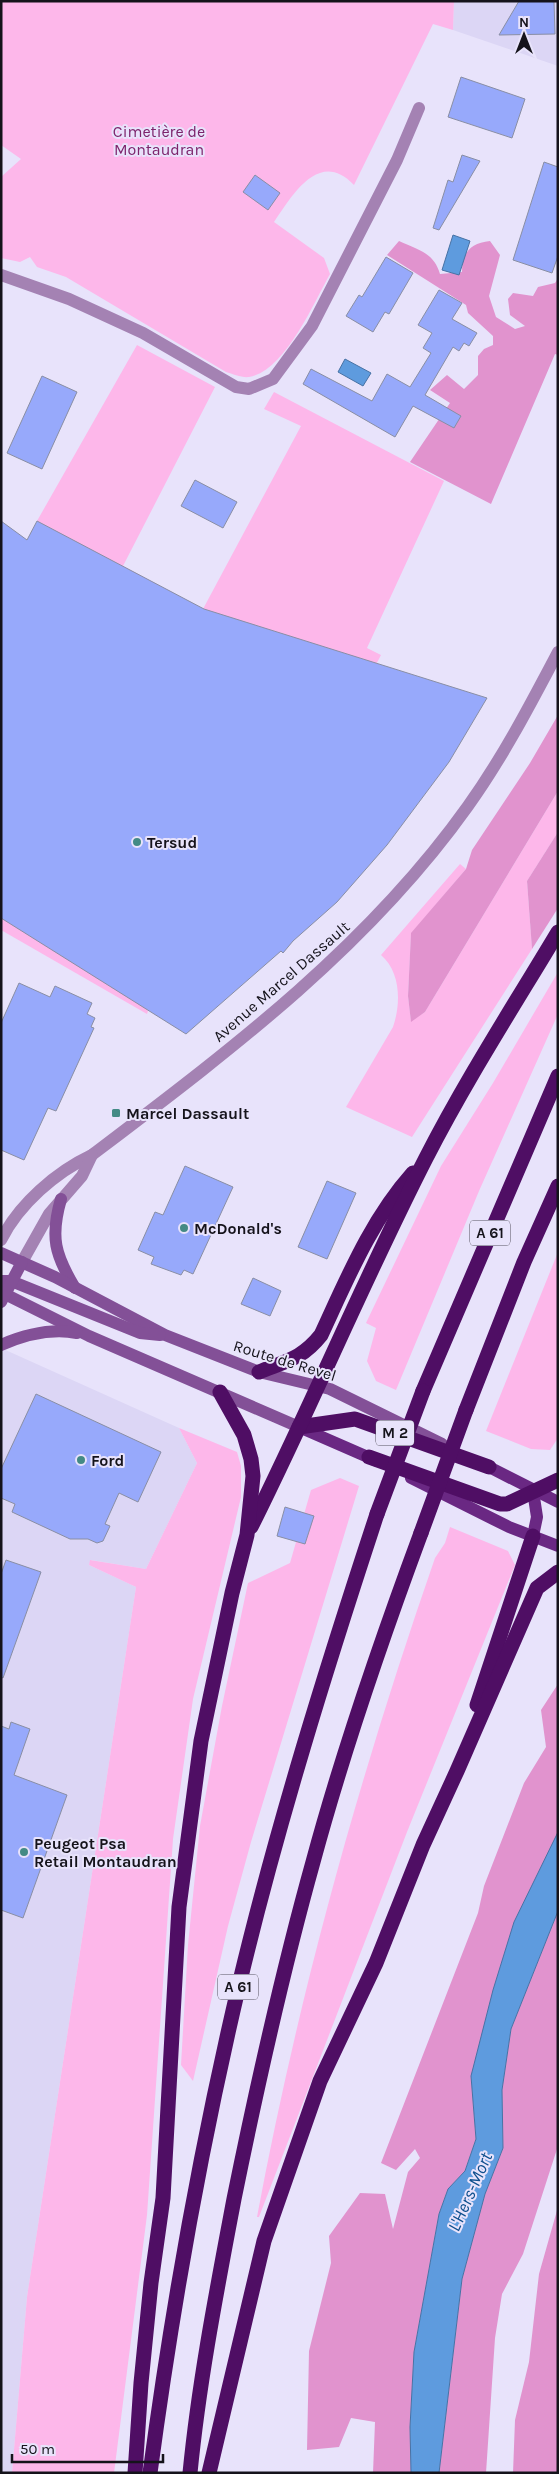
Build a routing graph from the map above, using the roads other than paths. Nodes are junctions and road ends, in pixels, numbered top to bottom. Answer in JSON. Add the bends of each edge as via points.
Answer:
{"nodes":[{"id":1,"x":419,"y":108,"type":"dead end"},
{"id":2,"x":1,"y":276,"type":"edge"},
{"id":3,"x":558,"y":652,"type":"edge"},
{"id":4,"x":558,"y":932,"type":"edge"},
{"id":5,"x":558,"y":1076,"type":"edge"},
{"id":6,"x":92,"y":1155,"type":"junction"},
{"id":7,"x":426,"y":1159,"type":"junction"},
{"id":8,"x":558,"y":1186,"type":"edge"},
{"id":9,"x":61,"y":1199,"type":"junction"},
{"id":10,"x":1,"y":1240,"type":"edge"},
{"id":11,"x":1,"y":1253,"type":"edge"},
{"id":12,"x":1,"y":1262,"type":"edge"},
{"id":13,"x":22,"y":1262,"type":"junction"},
{"id":14,"x":6,"y":1281,"type":"edge"},
{"id":15,"x":75,"y":1288,"type":"junction"},
{"id":16,"x":3,"y":1296,"type":"edge"},
{"id":17,"x":165,"y":1335,"type":"junction"},
{"id":18,"x":89,"y":1336,"type":"junction"},
{"id":19,"x":1,"y":1345,"type":"edge"},
{"id":20,"x":259,"y":1372,"type":"junction"},
{"id":21,"x":316,"y":1386,"type":"junction"},
{"id":22,"x":220,"y":1392,"type":"junction"},
{"id":23,"x":299,"y":1427,"type":"junction"},
{"id":24,"x":369,"y":1457,"type":"junction"},
{"id":25,"x":489,"y":1467,"type":"junction"},
{"id":26,"x":558,"y":1480,"type":"edge"},
{"id":27,"x":534,"y":1491,"type":"junction"},
{"id":28,"x":558,"y":1502,"type":"edge"},
{"id":29,"x":247,"y":1535,"type":"junction"},
{"id":30,"x":534,"y":1536,"type":"junction"},
{"id":31,"x":558,"y":1546,"type":"edge"},
{"id":32,"x":558,"y":1572,"type":"edge"},
{"id":33,"x":458,"y":1771,"type":"junction"},
{"id":34,"x":135,"y":2473,"type":"edge"},
{"id":35,"x":150,"y":2473,"type":"edge"},
{"id":36,"x":190,"y":2473,"type":"edge"},
{"id":37,"x":209,"y":2473,"type":"edge"}],
"edges":[{"from":1,"to":2,"type":"street","via":[[397,160],[312,326],[278,374],[262,385],[249,389],[236,387],[143,333],[68,299]]},
{"from":3,"to":6,"type":"street","name":"Avenue Marcel Dassault","via":[[488,776],[434,850],[390,902],[299,992]]},
{"from":4,"to":7,"type":"highway","via":[[461,1092]]},
{"from":5,"to":35,"type":"highway","number":"A 61","bridge":true,"via":[[423,1391],[377,1514],[298,1765],[239,1984],[189,2220]]},
{"from":6,"to":9,"type":"street","name":"Avenue Marcel Dassault","via":[[82,1176]]},
{"from":6,"to":10,"type":"street","name":"Avenue Marcel Dassault","via":[[72,1164],[54,1179],[11,1222]]},
{"from":7,"to":20,"type":"highway","via":[[393,1195],[372,1229],[321,1335],[300,1356]]},
{"from":7,"to":21,"type":"highway"},
{"from":8,"to":36,"type":"highway","number":"A 61","bridge":true,"via":[[524,1262],[421,1533],[379,1649],[314,1859],[250,2119],[207,2348]]},
{"from":9,"to":13,"type":"street","name":"Avenue Marcel Dassault"},
{"from":9,"to":15,"type":"main road","via":[[54,1232],[56,1252]]},
{"from":11,"to":13,"type":"main road","name":"Route de Revel","number":"M 2"},
{"from":12,"to":13,"type":"main road","number":"M 2"},
{"from":13,"to":14,"type":"main road","name":"Avenue Marcel Dassault"},
{"from":13,"to":15,"type":"main road","name":"Route de Revel","number":"M 2"},
{"from":14,"to":16,"type":"main road","name":"Avenue Marcel Dassault"},
{"from":14,"to":17,"type":"main road","number":"M 2","via":[[140,1333]]},
{"from":15,"to":17,"type":"main road","name":"Route de Revel","number":"M 2"},
{"from":16,"to":18,"type":"main road","number":"M 2"},
{"from":17,"to":20,"type":"main road","name":"Route de Revel","number":"M 2"},
{"from":18,"to":19,"type":"main road","via":[[66,1331],[50,1332],[28,1335]]},
{"from":18,"to":22,"type":"main road","number":"M 2"},
{"from":20,"to":21,"type":"main road","name":"Route de Revel","number":"M 2"},
{"from":21,"to":23,"type":"highway"},
{"from":21,"to":25,"type":"main road","name":"Route de Revel","number":"M 2","via":[[330,1389]]},
{"from":22,"to":23,"type":"main road","number":"M 2"},
{"from":22,"to":29,"type":"highway","via":[[244,1435],[251,1459],[253,1476]]},
{"from":23,"to":24,"type":"main road","number":"M 2"},
{"from":23,"to":25,"type":"highway","number":"M 2","via":[[355,1419]]},
{"from":23,"to":29,"type":"highway"},
{"from":24,"to":27,"type":"highway","number":"M 2","via":[[500,1504]]},
{"from":24,"to":30,"type":"main road","number":"M 2","via":[[509,1527]]},
{"from":25,"to":27,"type":"main road","name":"Route de Revel","number":"M 2"},
{"from":26,"to":27,"type":"highway"},
{"from":27,"to":28,"type":"main road","name":"Route de Revel","number":"M 2"},
{"from":27,"to":30,"type":"main road","via":[[537,1516]]},
{"from":29,"to":34,"type":"highway","via":[[200,1741],[179,1907],[163,2198],[145,2338]]},
{"from":30,"to":31,"type":"main road","number":"M 2"},
{"from":30,"to":33,"type":"highway","via":[[499,1636]]},
{"from":32,"to":33,"type":"highway","via":[[537,1588]]},
{"from":33,"to":37,"type":"highway","via":[[423,1845],[376,1963],[316,2091],[264,2242]]}]}
